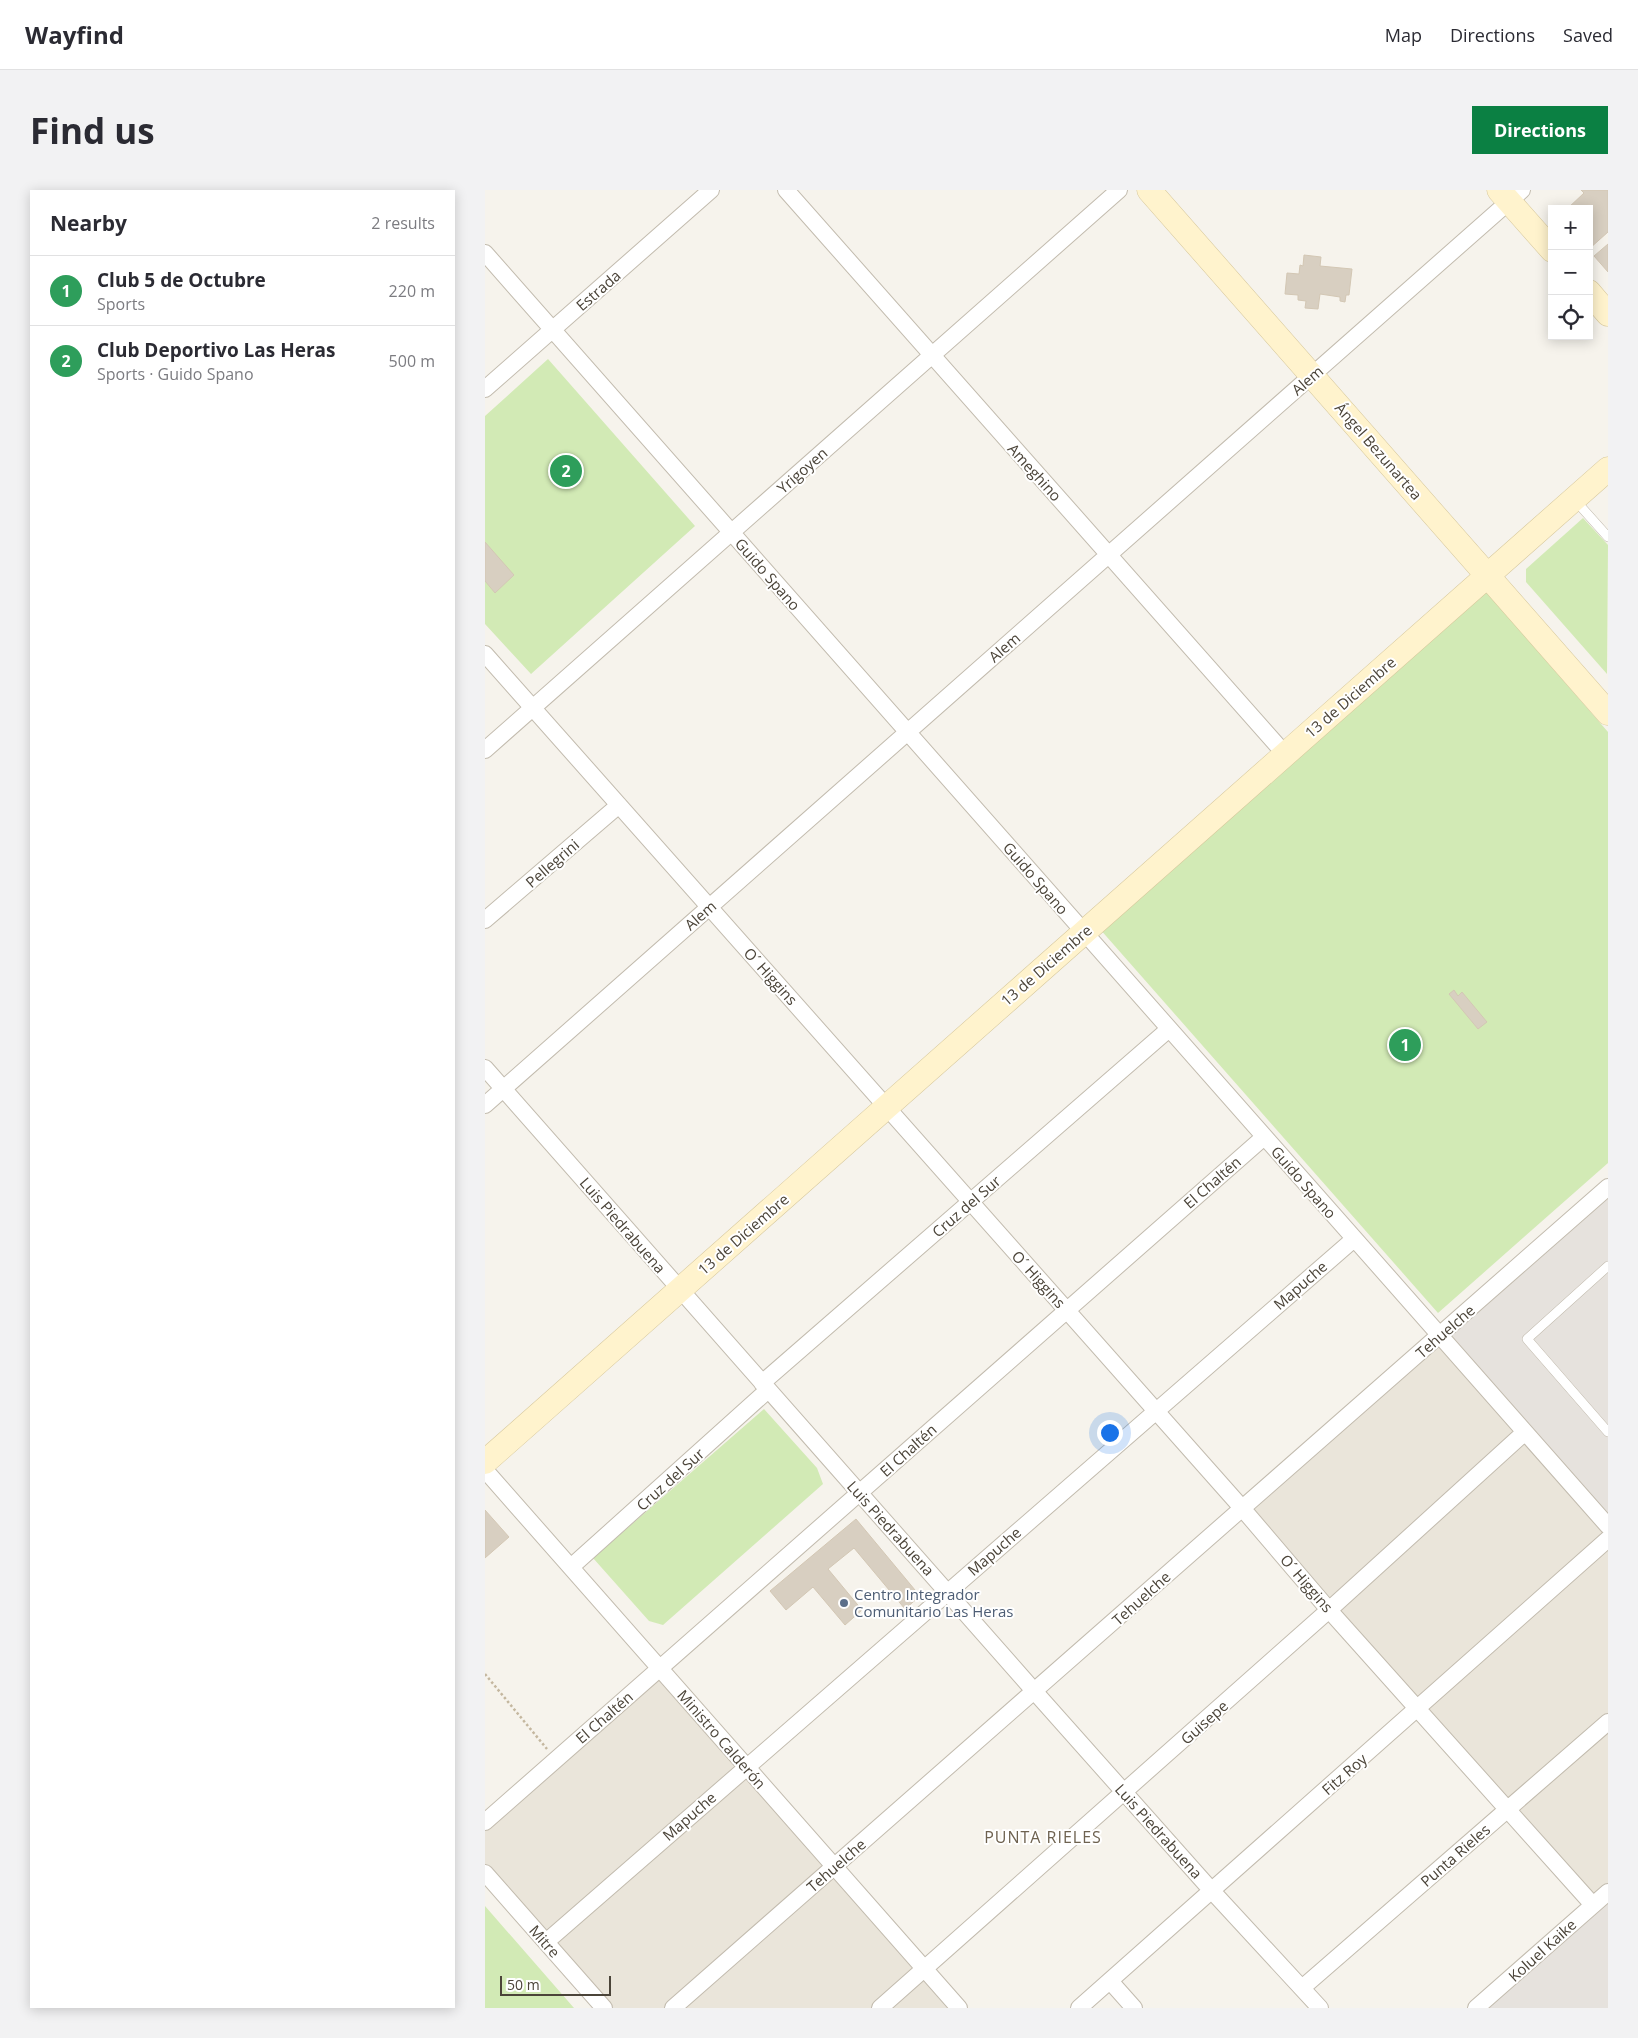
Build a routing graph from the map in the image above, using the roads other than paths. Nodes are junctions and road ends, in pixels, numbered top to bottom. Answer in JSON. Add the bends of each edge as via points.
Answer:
{"nodes":[{"id":1,"x":711,"y":190,"type":"edge"},
{"id":2,"x":786,"y":190,"type":"edge"},
{"id":3,"x":1119,"y":190,"type":"edge"},
{"id":4,"x":1149,"y":190,"type":"edge"},
{"id":5,"x":1510,"y":194,"type":"edge"},
{"id":6,"x":1548,"y":245,"type":"edge"},
{"id":7,"x":485,"y":253,"type":"edge"},
{"id":8,"x":1592,"y":295,"type":"edge"},
{"id":9,"x":1608,"y":314,"type":"edge"},
{"id":10,"x":553,"y":329,"type":"junction"},
{"id":11,"x":932,"y":356,"type":"junction"},
{"id":12,"x":1312,"y":375,"type":"junction"},
{"id":13,"x":485,"y":389,"type":"edge"},
{"id":14,"x":1608,"y":469,"type":"edge"},
{"id":15,"x":1574,"y":499,"type":"junction"},
{"id":16,"x":732,"y":533,"type":"junction"},
{"id":17,"x":1608,"y":537,"type":"edge"},
{"id":18,"x":1109,"y":555,"type":"junction"},
{"id":19,"x":1488,"y":576,"type":"junction"},
{"id":20,"x":485,"y":654,"type":"edge"},
{"id":21,"x":533,"y":708,"type":"junction"},
{"id":22,"x":1608,"y":713,"type":"edge"},
{"id":23,"x":907,"y":732,"type":"junction"},
{"id":24,"x":485,"y":750,"type":"edge"},
{"id":25,"x":1285,"y":754,"type":"junction"},
{"id":26,"x":619,"y":805,"type":"junction"},
{"id":27,"x":709,"y":907,"type":"junction"},
{"id":28,"x":485,"y":920,"type":"edge"},
{"id":29,"x":1084,"y":932,"type":"junction"},
{"id":30,"x":1169,"y":1029,"type":"junction"},
{"id":31,"x":485,"y":1068,"type":"edge"},
{"id":32,"x":503,"y":1089,"type":"junction"},
{"id":33,"x":485,"y":1105,"type":"edge"},
{"id":34,"x":886,"y":1107,"type":"junction"},
{"id":35,"x":1264,"y":1137,"type":"junction"},
{"id":36,"x":1608,"y":1187,"type":"edge"},
{"id":37,"x":971,"y":1202,"type":"junction"},
{"id":38,"x":1354,"y":1239,"type":"junction"},
{"id":39,"x":1608,"y":1266,"type":"edge"},
{"id":40,"x":680,"y":1289,"type":"junction"},
{"id":41,"x":1066,"y":1310,"type":"junction"},
{"id":42,"x":1439,"y":1336,"type":"junction"},
{"id":43,"x":765,"y":1387,"type":"junction"},
{"id":44,"x":1156,"y":1411,"type":"junction"},
{"id":45,"x":1525,"y":1432,"type":"junction"},
{"id":46,"x":1608,"y":1432,"type":"edge"},
{"id":47,"x":485,"y":1462,"type":"edge"},
{"id":48,"x":485,"y":1470,"type":"edge"},
{"id":49,"x":859,"y":1493,"type":"junction"},
{"id":50,"x":1242,"y":1508,"type":"junction"},
{"id":51,"x":1608,"y":1526,"type":"edge"},
{"id":52,"x":1608,"y":1539,"type":"edge"},
{"id":53,"x":571,"y":1567,"type":"junction"},
{"id":54,"x":947,"y":1591,"type":"junction"},
{"id":55,"x":1329,"y":1610,"type":"junction"},
{"id":56,"x":660,"y":1668,"type":"junction"},
{"id":57,"x":1035,"y":1692,"type":"junction"},
{"id":58,"x":1418,"y":1709,"type":"junction"},
{"id":59,"x":1608,"y":1722,"type":"edge"},
{"id":60,"x":746,"y":1766,"type":"junction"},
{"id":61,"x":1125,"y":1792,"type":"junction"},
{"id":62,"x":1507,"y":1809,"type":"junction"},
{"id":63,"x":485,"y":1822,"type":"edge"},
{"id":64,"x":835,"y":1867,"type":"junction"},
{"id":65,"x":485,"y":1873,"type":"edge"},
{"id":66,"x":1212,"y":1891,"type":"junction"},
{"id":67,"x":1608,"y":1892,"type":"edge"},
{"id":68,"x":1593,"y":1905,"type":"junction"},
{"id":69,"x":545,"y":1942,"type":"junction"},
{"id":70,"x":925,"y":1969,"type":"junction"},
{"id":71,"x":1110,"y":1981,"type":"junction"},
{"id":72,"x":1302,"y":1988,"type":"junction"},
{"id":73,"x":604,"y":2008,"type":"edge"},
{"id":74,"x":673,"y":2008,"type":"edge"},
{"id":75,"x":880,"y":2008,"type":"edge"},
{"id":76,"x":959,"y":2008,"type":"edge"},
{"id":77,"x":1079,"y":2008,"type":"edge"},
{"id":78,"x":1134,"y":2008,"type":"edge"},
{"id":79,"x":1320,"y":2008,"type":"edge"},
{"id":80,"x":1477,"y":2008,"type":"edge"}],
"edges":[{"from":1,"to":10,"type":"street","name":"Estrada"},
{"from":2,"to":11,"type":"street","name":"Ameghino"},
{"from":3,"to":11,"type":"street","name":"Yrigoyen"},
{"from":4,"to":12,"type":"street","name":"Ángel Bezunartea"},
{"from":5,"to":6,"type":"street"},
{"from":5,"to":12,"type":"street","name":"Alem"},
{"from":7,"to":10,"type":"street","name":"Guido Spano"},
{"from":8,"to":9,"type":"street"},
{"from":10,"to":13,"type":"street","name":"Estrada"},
{"from":10,"to":16,"type":"street","name":"Guido Spano"},
{"from":11,"to":16,"type":"street","name":"Yrigoyen"},
{"from":11,"to":18,"type":"street","name":"Ameghino"},
{"from":12,"to":18,"type":"street","name":"Alem"},
{"from":12,"to":19,"type":"street","name":"Ángel Bezunartea"},
{"from":14,"to":15,"type":"street","name":"13 de Diciembre"},
{"from":15,"to":17,"type":"lane"},
{"from":15,"to":19,"type":"street","name":"13 de Diciembre"},
{"from":16,"to":21,"type":"street","name":"Yrigoyen"},
{"from":16,"to":23,"type":"street","name":"Guido Spano"},
{"from":18,"to":23,"type":"street","name":"Alem"},
{"from":18,"to":25,"type":"street","name":"Ameghino"},
{"from":19,"to":22,"type":"street","name":"Ángel Bezunartea"},
{"from":19,"to":25,"type":"street","name":"13 de Diciembre"},
{"from":20,"to":21,"type":"street","name":"O´ Higgins"},
{"from":21,"to":24,"type":"street","name":"Yrigoyen"},
{"from":21,"to":26,"type":"street","name":"O´ Higgins"},
{"from":23,"to":27,"type":"street","name":"Alem"},
{"from":23,"to":29,"type":"street","name":"Guido Spano"},
{"from":25,"to":29,"type":"street","name":"13 de Diciembre"},
{"from":26,"to":27,"type":"street","name":"O´ Higgins"},
{"from":26,"to":28,"type":"street","name":"Pellegrini"},
{"from":27,"to":32,"type":"street","name":"Alem"},
{"from":27,"to":34,"type":"street","name":"O´ Higgins"},
{"from":29,"to":30,"type":"street","name":"Guido Spano"},
{"from":29,"to":34,"type":"street","name":"13 de Diciembre"},
{"from":30,"to":35,"type":"street","name":"Guido Spano"},
{"from":30,"to":37,"type":"street","name":"Cruz del Sur"},
{"from":31,"to":32,"type":"street","name":"Luis Piedrabuena"},
{"from":32,"to":33,"type":"street","name":"Alem"},
{"from":32,"to":40,"type":"street","name":"Luis Piedrabuena"},
{"from":34,"to":37,"type":"street","name":"O´ Higgins"},
{"from":34,"to":40,"type":"street","name":"13 de Diciembre"},
{"from":35,"to":38,"type":"street","name":"Guido Spano"},
{"from":35,"to":41,"type":"street","name":"El Chaltén"},
{"from":36,"to":42,"type":"street","name":"Tehuelche"},
{"from":37,"to":41,"type":"street","name":"O´ Higgins"},
{"from":37,"to":43,"type":"street","name":"Cruz del Sur"},
{"from":38,"to":42,"type":"street","name":"Guido Spano"},
{"from":38,"to":44,"type":"street","name":"Mapuche"},
{"from":39,"to":46,"type":"lane","via":[[1527,1339]]},
{"from":40,"to":43,"type":"street","name":"Luis Piedrabuena"},
{"from":40,"to":47,"type":"street","name":"13 de Diciembre"},
{"from":41,"to":44,"type":"street","name":"O´ Higgins"},
{"from":41,"to":49,"type":"street","name":"El Chaltén"},
{"from":42,"to":45,"type":"street","name":"Guido Spano"},
{"from":42,"to":50,"type":"street","name":"Tehuelche"},
{"from":43,"to":49,"type":"street","name":"Luis Piedrabuena"},
{"from":43,"to":53,"type":"street","name":"Cruz del Sur"},
{"from":44,"to":50,"type":"street","name":"O´ Higgins"},
{"from":44,"to":54,"type":"street","name":"Mapuche"},
{"from":45,"to":51,"type":"street","name":"Guido Spano"},
{"from":45,"to":55,"type":"street","name":"Guisepe"},
{"from":48,"to":53,"type":"street","name":"Ministro Calderón"},
{"from":49,"to":54,"type":"street","name":"Luis Piedrabuena"},
{"from":49,"to":56,"type":"street","name":"El Chaltén"},
{"from":50,"to":55,"type":"street","name":"O´ Higgins"},
{"from":50,"to":57,"type":"street","name":"Tehuelche"},
{"from":52,"to":58,"type":"street","name":"Fitz Roy"},
{"from":53,"to":56,"type":"street","name":"Ministro Calderón"},
{"from":54,"to":57,"type":"street","name":"Luis Piedrabuena"},
{"from":54,"to":60,"type":"street","name":"Mapuche"},
{"from":55,"to":58,"type":"street","name":"O´ Higgins"},
{"from":55,"to":61,"type":"street","name":"Guisepe"},
{"from":56,"to":60,"type":"street","name":"Ministro Calderón"},
{"from":56,"to":63,"type":"street","name":"El Chaltén"},
{"from":57,"to":61,"type":"street","name":"Luis Piedrabuena"},
{"from":57,"to":64,"type":"street","name":"Tehuelche"},
{"from":58,"to":62,"type":"street","name":"O´ Higgins"},
{"from":58,"to":66,"type":"street","name":"Fitz Roy"},
{"from":59,"to":62,"type":"street","name":"Punta Rieles"},
{"from":60,"to":64,"type":"street","name":"Ministro Calderón"},
{"from":60,"to":69,"type":"street","name":"Mapuche"},
{"from":61,"to":66,"type":"street","name":"Luis Piedrabuena"},
{"from":61,"to":70,"type":"street","name":"Guisepe"},
{"from":62,"to":68,"type":"street","name":"O´ Higgins"},
{"from":62,"to":72,"type":"street","name":"Punta Rieles"},
{"from":64,"to":70,"type":"street","name":"Ministro Calderón"},
{"from":64,"to":74,"type":"street","name":"Tehuelche"},
{"from":65,"to":69,"type":"street","name":"Mitre"},
{"from":66,"to":71,"type":"street","name":"Fitz Roy"},
{"from":66,"to":72,"type":"street","name":"Luis Piedrabuena"},
{"from":67,"to":68,"type":"street","name":"Koluel Kaike"},
{"from":68,"to":80,"type":"street","name":"Koluel Kaike"},
{"from":69,"to":73,"type":"street","name":"Mitre"},
{"from":70,"to":75,"type":"street","name":"Guisepe"},
{"from":70,"to":76,"type":"street","name":"Ministro Calderón"},
{"from":71,"to":77,"type":"street","name":"Fitz Roy"},
{"from":71,"to":78,"type":"street"},
{"from":72,"to":79,"type":"street","name":"Luis Piedrabuena"}]}
